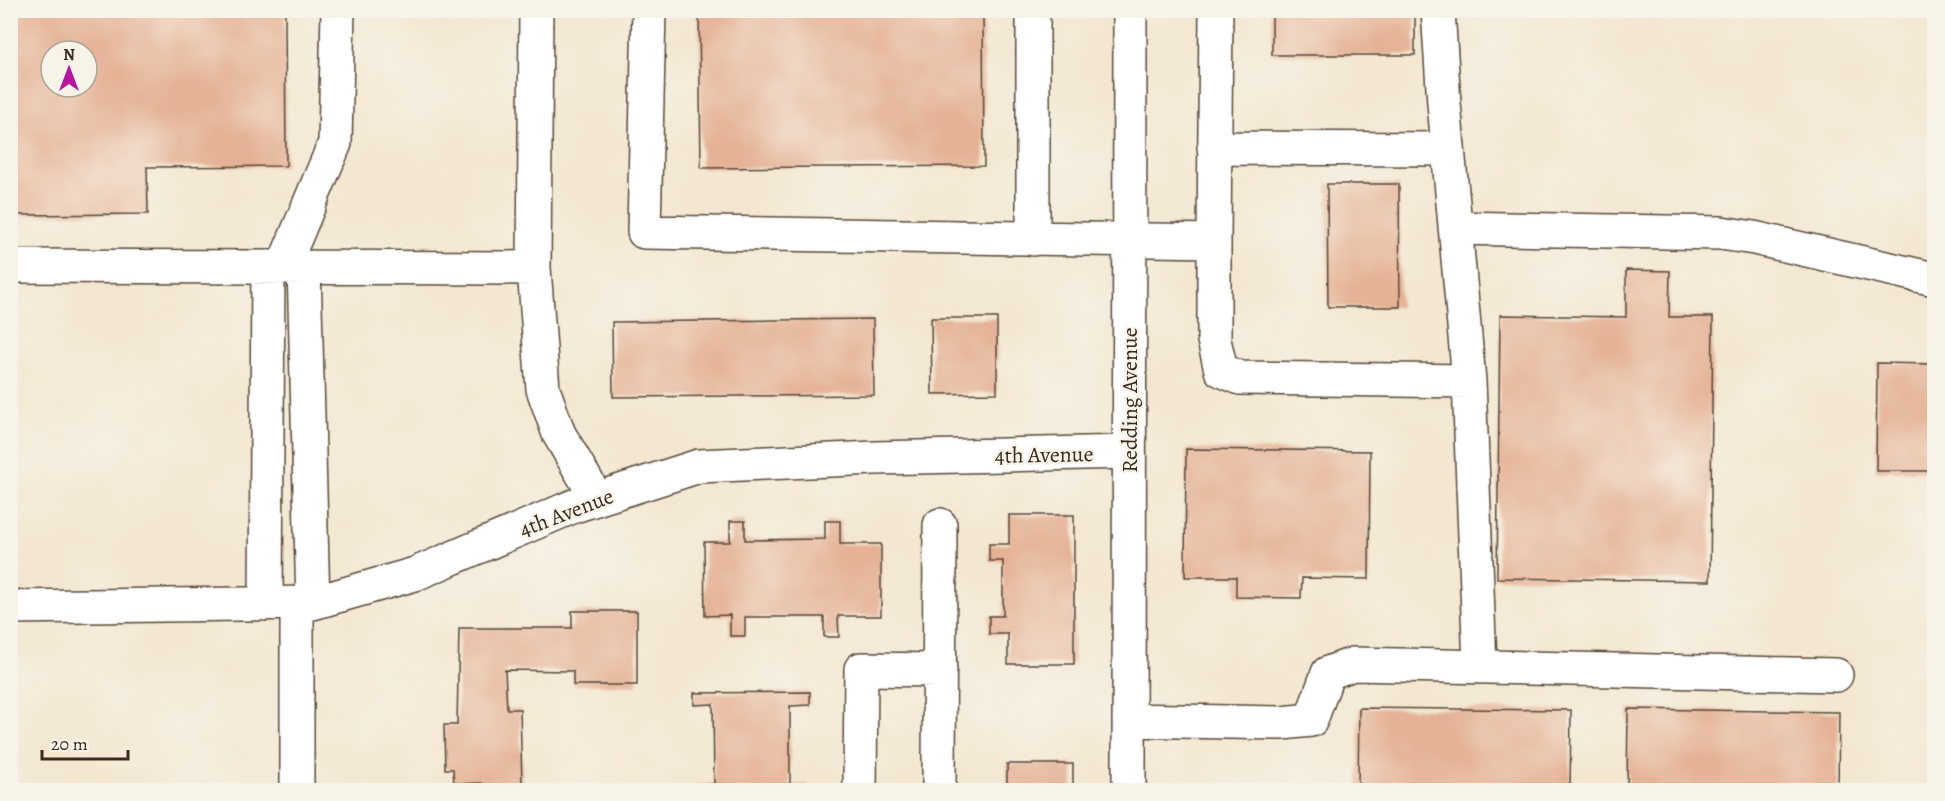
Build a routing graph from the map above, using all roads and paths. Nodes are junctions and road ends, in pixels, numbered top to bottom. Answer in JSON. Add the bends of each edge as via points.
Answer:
{"nodes":[{"id":1,"x":338,"y":10,"type":"edge"},
{"id":2,"x":536,"y":10,"type":"edge"},
{"id":3,"x":649,"y":10,"type":"edge"},
{"id":4,"x":1033,"y":10,"type":"edge"},
{"id":5,"x":1130,"y":10,"type":"edge"},
{"id":6,"x":1216,"y":10,"type":"edge"},
{"id":7,"x":1438,"y":10,"type":"edge"},
{"id":8,"x":1214,"y":148,"type":"junction"},
{"id":9,"x":1448,"y":149,"type":"junction"},
{"id":10,"x":1455,"y":228,"type":"junction"},
{"id":11,"x":1033,"y":239,"type":"junction"},
{"id":12,"x":1128,"y":240,"type":"junction"},
{"id":13,"x":1214,"y":242,"type":"junction"},
{"id":14,"x":10,"y":266,"type":"edge"},
{"id":15,"x":285,"y":267,"type":"junction"},
{"id":16,"x":534,"y":268,"type":"junction"},
{"id":17,"x":1935,"y":279,"type":"edge"},
{"id":18,"x":1469,"y":381,"type":"junction"},
{"id":19,"x":1129,"y":452,"type":"junction"},
{"id":20,"x":597,"y":499,"type":"junction"},
{"id":21,"x":940,"y":525,"type":"dead end"},
{"id":22,"x":292,"y":604,"type":"junction"},
{"id":23,"x":10,"y":607,"type":"edge"},
{"id":24,"x":1480,"y":666,"type":"junction"},
{"id":25,"x":940,"y":670,"type":"junction"},
{"id":26,"x":1836,"y":675,"type":"dead end"},
{"id":27,"x":1129,"y":720,"type":"junction"},
{"id":28,"x":297,"y":790,"type":"edge"},
{"id":29,"x":860,"y":790,"type":"edge"},
{"id":30,"x":939,"y":790,"type":"edge"},
{"id":31,"x":1129,"y":790,"type":"edge"}],
"edges":[{"from":1,"to":15,"type":"street","via":[[335,143]]},
{"from":2,"to":16,"type":"street"},
{"from":3,"to":11,"type":"street","via":[[644,232]]},
{"from":4,"to":11,"type":"street"},
{"from":5,"to":12,"type":"street","name":"Redding Avenue"},
{"from":6,"to":8,"type":"street"},
{"from":7,"to":9,"type":"street"},
{"from":8,"to":9,"type":"street"},
{"from":8,"to":13,"type":"street"},
{"from":9,"to":10,"type":"street"},
{"from":10,"to":17,"type":"street","via":[[1721,233]]},
{"from":10,"to":18,"type":"street"},
{"from":11,"to":12,"type":"street"},
{"from":12,"to":13,"type":"street"},
{"from":12,"to":19,"type":"street","name":"Redding Avenue"},
{"from":13,"to":18,"type":"street","via":[[1214,340],[1221,370],[1240,378]]},
{"from":14,"to":15,"type":"street"},
{"from":15,"to":16,"type":"street"},
{"from":15,"to":22,"type":"street"},
{"from":15,"to":22,"type":"street"},
{"from":16,"to":20,"type":"street","via":[[543,389],[560,434]]},
{"from":18,"to":24,"type":"street"},
{"from":19,"to":20,"type":"street","name":"4th Avenue","via":[[699,466]]},
{"from":19,"to":27,"type":"street","name":"Redding Avenue"},
{"from":20,"to":22,"type":"street","name":"4th Avenue","via":[[415,574]]},
{"from":21,"to":25,"type":"street"},
{"from":22,"to":23,"type":"street","name":"4th Avenue"},
{"from":22,"to":28,"type":"street"},
{"from":24,"to":26,"type":"street"},
{"from":24,"to":27,"type":"street","via":[[1353,664],[1328,673],[1311,720]]},
{"from":25,"to":29,"type":"street","via":[[861,669]]},
{"from":25,"to":30,"type":"street"},
{"from":27,"to":31,"type":"street","name":"Redding Avenue"}]}
